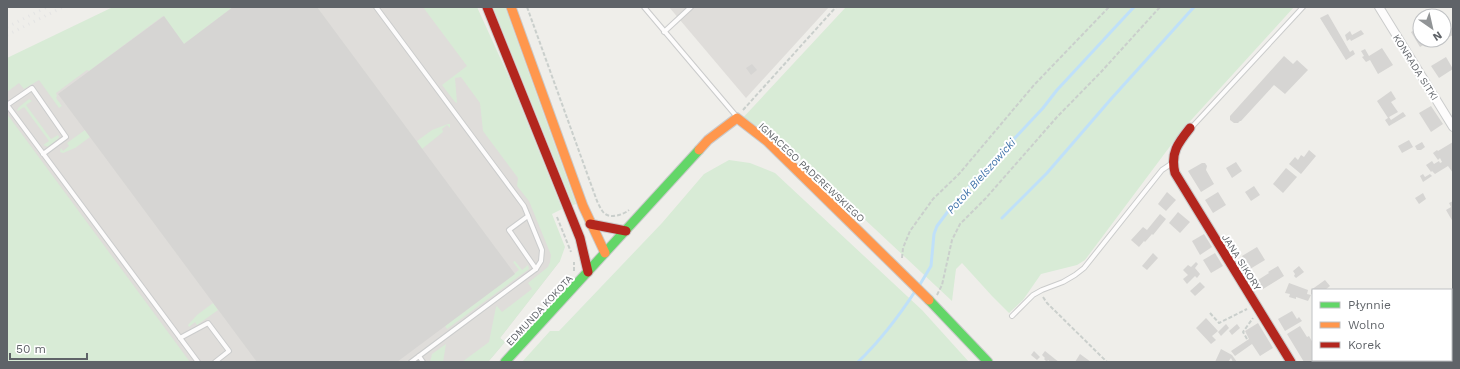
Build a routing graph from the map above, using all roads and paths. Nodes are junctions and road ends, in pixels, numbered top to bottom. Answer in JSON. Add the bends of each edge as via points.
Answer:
{"nodes":[{"id":1,"x":376,"y":7,"type":"edge"},
{"id":2,"x":487,"y":7,"type":"edge"},
{"id":3,"x":511,"y":7,"type":"edge"},
{"id":4,"x":527,"y":7,"type":"edge"},
{"id":5,"x":644,"y":7,"type":"edge"},
{"id":6,"x":691,"y":7,"type":"edge"},
{"id":7,"x":836,"y":7,"type":"edge"},
{"id":8,"x":1109,"y":7,"type":"edge"},
{"id":9,"x":1160,"y":7,"type":"edge"},
{"id":10,"x":1303,"y":7,"type":"edge"},
{"id":11,"x":1379,"y":7,"type":"edge"},
{"id":12,"x":664,"y":32,"type":"junction"},
{"id":13,"x":737,"y":118,"type":"junction"},
{"id":14,"x":1453,"y":127,"type":"edge"},
{"id":15,"x":1190,"y":128,"type":"joint"},
{"id":16,"x":43,"y":154,"type":"junction"},
{"id":17,"x":1173,"y":169,"type":"junction"},
{"id":18,"x":632,"y":206,"type":"dead end"},
{"id":19,"x":528,"y":216,"type":"junction"},
{"id":20,"x":557,"y":217,"type":"dead end"},
{"id":21,"x":590,"y":224,"type":"junction"},
{"id":22,"x":626,"y":231,"type":"junction"},
{"id":23,"x":580,"y":238,"type":"junction"},
{"id":24,"x":605,"y":253,"type":"junction"},
{"id":25,"x":897,"y":268,"type":"junction"},
{"id":26,"x":536,"y":269,"type":"junction"},
{"id":27,"x":573,"y":272,"type":"dead end"},
{"id":28,"x":588,"y":272,"type":"junction"},
{"id":29,"x":1042,"y":290,"type":"junction"},
{"id":30,"x":928,"y":299,"type":"junction"},
{"id":31,"x":1255,"y":309,"type":"junction"},
{"id":32,"x":1210,"y":313,"type":"dead end"},
{"id":33,"x":1012,"y":316,"type":"dead end"},
{"id":34,"x":180,"y":338,"type":"junction"},
{"id":35,"x":1247,"y":339,"type":"dead end"},
{"id":36,"x":419,"y":356,"type":"junction"},
{"id":37,"x":198,"y":362,"type":"edge"},
{"id":38,"x":215,"y":362,"type":"edge"},
{"id":39,"x":411,"y":362,"type":"edge"},
{"id":40,"x":423,"y":362,"type":"edge"},
{"id":41,"x":505,"y":362,"type":"edge"},
{"id":42,"x":988,"y":362,"type":"edge"},
{"id":43,"x":1107,"y":362,"type":"edge"},
{"id":44,"x":1291,"y":362,"type":"edge"}],
"edges":[{"from":1,"to":19,"type":"lane","via":[[521,201]]},
{"from":2,"to":23,"type":"main road"},
{"from":3,"to":21,"type":"main road"},
{"from":4,"to":18,"type":"path","via":[[597,201],[604,212],[612,216],[625,213]]},
{"from":5,"to":12,"type":"lane"},
{"from":6,"to":12,"type":"lane"},
{"from":7,"to":13,"type":"path"},
{"from":8,"to":25,"type":"path","via":[[1034,85],[959,174],[933,199],[910,231]]},
{"from":9,"to":30,"type":"path","via":[[960,224],[952,240],[942,285],[938,294]]},
{"from":10,"to":15,"type":"lane"},
{"from":11,"to":14,"type":"street","name":"KONRADA SITKI"},
{"from":12,"to":13,"type":"lane"},
{"from":13,"to":22,"type":"main road","via":[[708,140]]},
{"from":13,"to":25,"type":"main road","name":"IGNACEGO PADEREWSKIEGO","via":[[768,142]]},
{"from":15,"to":17,"type":"main road","via":[[1178,143],[1172,157]]},
{"from":16,"to":16,"type":"lane","via":[[7,105],[32,88],[66,137]]},
{"from":16,"to":34,"type":"lane"},
{"from":17,"to":29,"type":"lane","via":[[1162,170],[1084,268],[1063,282]]},
{"from":17,"to":31,"type":"main road","name":"JANA SIKORY"},
{"from":19,"to":26,"type":"lane","via":[[542,250],[541,261]]},
{"from":19,"to":26,"type":"lane","via":[[509,230]]},
{"from":20,"to":27,"type":"path","via":[[570,249],[574,263]]},
{"from":21,"to":22,"type":"main road"},
{"from":21,"to":24,"type":"main road"},
{"from":22,"to":24,"type":"main road"},
{"from":23,"to":24,"type":"main road"},
{"from":23,"to":28,"type":"main road"},
{"from":24,"to":28,"type":"main road"},
{"from":25,"to":30,"type":"main road","name":"IGNACEGO PADEREWSKIEGO"},
{"from":26,"to":36,"type":"lane"},
{"from":28,"to":41,"type":"main road","name":"EDMUNDA KOKOTA"},
{"from":29,"to":33,"type":"lane","via":[[1033,295]]},
{"from":29,"to":43,"type":"path","via":[[1043,299]]},
{"from":30,"to":42,"type":"main road","name":"IGNACEGO PADEREWSKIEGO"},
{"from":31,"to":32,"type":"path","via":[[1220,323]]},
{"from":31,"to":35,"type":"path","via":[[1243,332]]},
{"from":31,"to":44,"type":"main road","name":"JANA SIKORY"},
{"from":34,"to":37,"type":"lane"},
{"from":34,"to":38,"type":"lane","via":[[208,323],[229,352]]},
{"from":36,"to":39,"type":"lane"},
{"from":36,"to":40,"type":"lane"}]}
